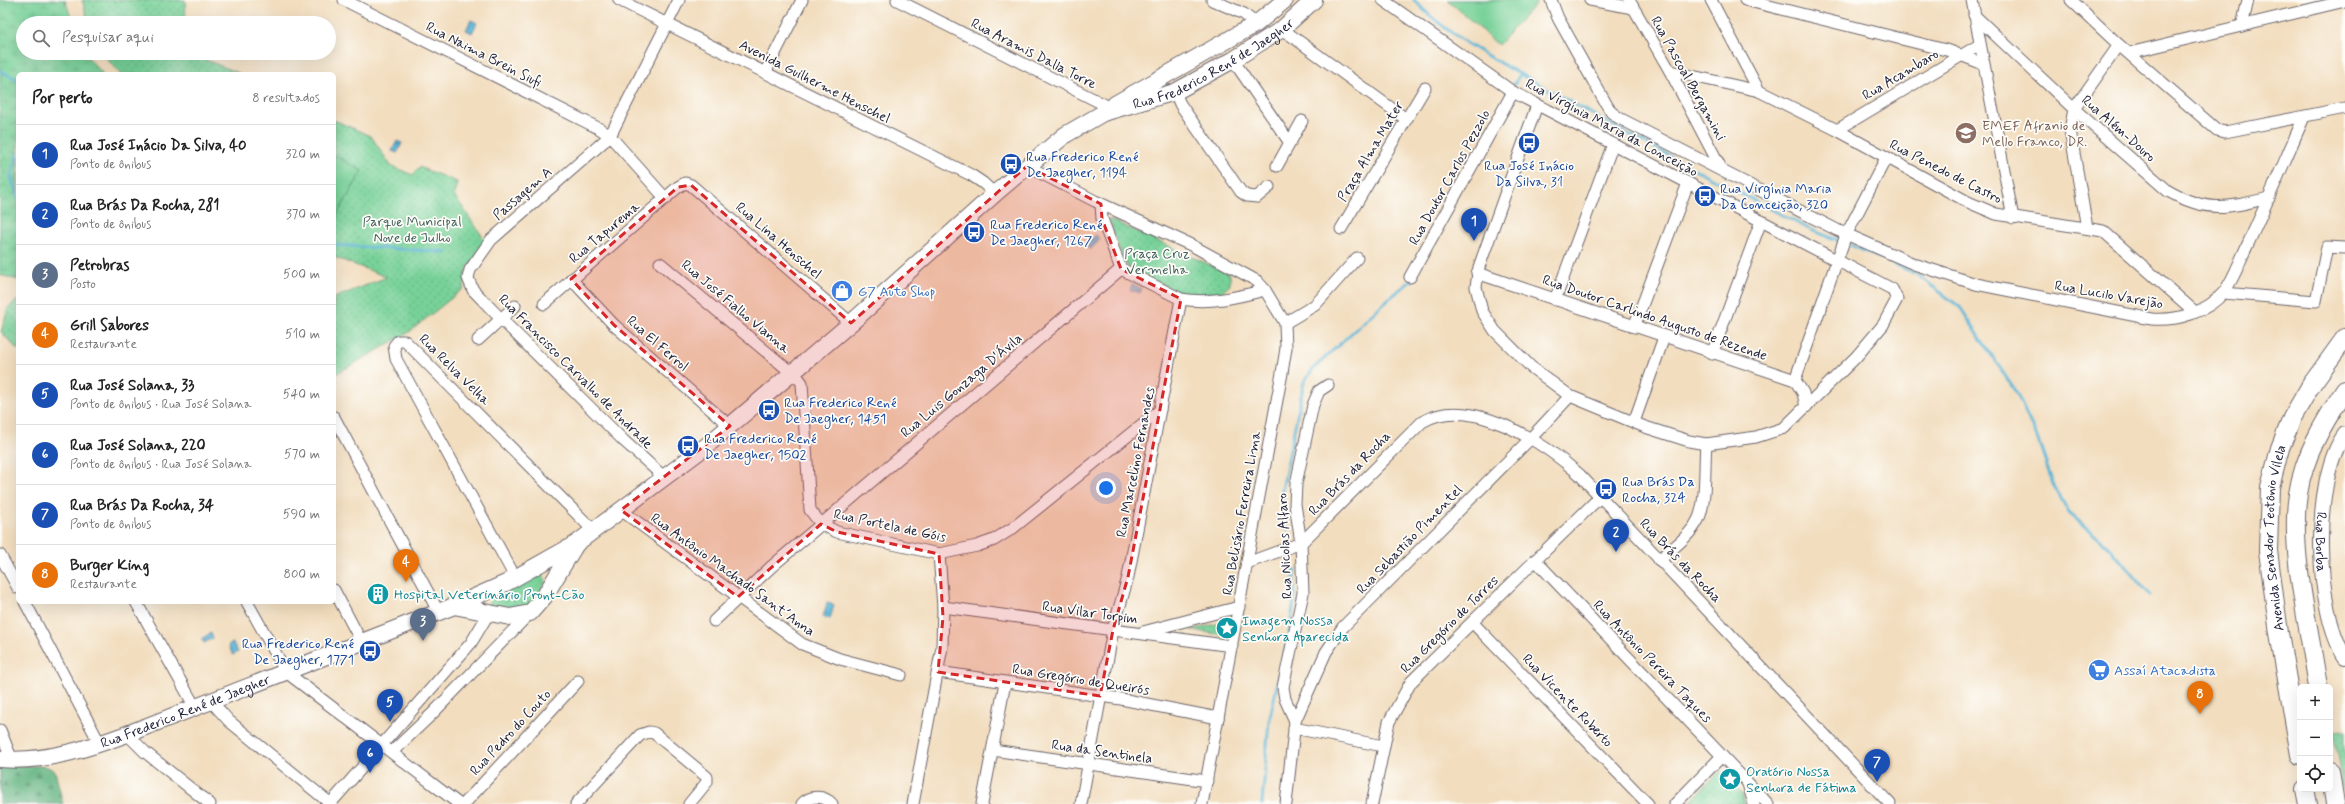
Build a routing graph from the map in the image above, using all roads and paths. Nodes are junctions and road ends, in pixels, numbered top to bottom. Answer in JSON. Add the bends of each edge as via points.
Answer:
{"nodes":[{"id":1,"x":344,"y":0,"type":"edge"},
{"id":2,"x":619,"y":0,"type":"edge"},
{"id":3,"x":679,"y":0,"type":"edge"},
{"id":4,"x":802,"y":0,"type":"edge"},
{"id":5,"x":897,"y":0,"type":"edge"},
{"id":6,"x":1212,"y":0,"type":"edge"},
{"id":7,"x":1285,"y":0,"type":"edge"},
{"id":8,"x":1314,"y":0,"type":"edge"},
{"id":9,"x":1383,"y":0,"type":"edge"},
{"id":10,"x":1551,"y":0,"type":"edge"},
{"id":11,"x":1590,"y":0,"type":"edge"},
{"id":12,"x":1711,"y":0,"type":"edge"},
{"id":13,"x":1745,"y":0,"type":"edge"},
{"id":14,"x":1972,"y":0,"type":"edge"},
{"id":15,"x":2071,"y":0,"type":"edge"},
{"id":16,"x":2248,"y":0,"type":"edge"},
{"id":17,"x":2345,"y":1,"type":"edge"},
{"id":18,"x":1631,"y":4,"type":"edge"},
{"id":19,"x":1974,"y":15,"type":"junction"},
{"id":20,"x":668,"y":24,"type":"junction"},
{"id":21,"x":1256,"y":24,"type":"junction"},
{"id":22,"x":2242,"y":26,"type":"junction"},
{"id":23,"x":1282,"y":29,"type":"junction"},
{"id":24,"x":1979,"y":45,"type":"junction"},
{"id":25,"x":2119,"y":45,"type":"junction"},
{"id":26,"x":2129,"y":53,"type":"junction"},
{"id":27,"x":1961,"y":54,"type":"junction"},
{"id":28,"x":1233,"y":60,"type":"junction"},
{"id":29,"x":1983,"y":64,"type":"junction"},
{"id":30,"x":1670,"y":71,"type":"junction"},
{"id":31,"x":1174,"y":72,"type":"junction"},
{"id":32,"x":765,"y":73,"type":"junction"},
{"id":33,"x":1425,"y":88,"type":"dead end"},
{"id":34,"x":1759,"y":91,"type":"junction"},
{"id":35,"x":1175,"y":92,"type":"junction"},
{"id":36,"x":1514,"y":92,"type":"junction"},
{"id":37,"x":1537,"y":105,"type":"junction"},
{"id":38,"x":2345,"y":108,"type":"edge"},
{"id":39,"x":2074,"y":109,"type":"junction"},
{"id":40,"x":1109,"y":110,"type":"junction"},
{"id":41,"x":2304,"y":117,"type":"junction"},
{"id":42,"x":1406,"y":119,"type":"junction"},
{"id":43,"x":1302,"y":121,"type":"dead end"},
{"id":44,"x":1837,"y":130,"type":"junction"},
{"id":45,"x":610,"y":136,"type":"junction"},
{"id":46,"x":1290,"y":143,"type":"junction"},
{"id":47,"x":1613,"y":144,"type":"junction"},
{"id":48,"x":1886,"y":158,"type":"junction"},
{"id":49,"x":1028,"y":166,"type":"junction"},
{"id":50,"x":1277,"y":166,"type":"dead end"},
{"id":51,"x":1722,"y":170,"type":"junction"},
{"id":52,"x":685,"y":183,"type":"joint"},
{"id":53,"x":1688,"y":183,"type":"junction"},
{"id":54,"x":1269,"y":187,"type":"dead end"},
{"id":55,"x":995,"y":194,"type":"junction"},
{"id":56,"x":2269,"y":198,"type":"junction"},
{"id":57,"x":666,"y":199,"type":"junction"},
{"id":58,"x":1101,"y":204,"type":"junction"},
{"id":59,"x":2013,"y":218,"type":"junction"},
{"id":60,"x":1761,"y":221,"type":"junction"},
{"id":61,"x":2087,"y":228,"type":"junction"},
{"id":62,"x":1341,"y":229,"type":"dead end"},
{"id":63,"x":1846,"y":237,"type":"junction"},
{"id":64,"x":2345,"y":248,"type":"edge"},
{"id":65,"x":1838,"y":257,"type":"junction"},
{"id":66,"x":1357,"y":258,"type":"dead end"},
{"id":67,"x":660,"y":263,"type":"dead end"},
{"id":68,"x":1121,"y":269,"type":"junction"},
{"id":69,"x":1477,"y":274,"type":"junction"},
{"id":70,"x":1410,"y":277,"type":"dead end"},
{"id":71,"x":571,"y":280,"type":"junction"},
{"id":72,"x":469,"y":283,"type":"joint"},
{"id":73,"x":1265,"y":290,"type":"junction"},
{"id":74,"x":2224,"y":293,"type":"junction"},
{"id":75,"x":1181,"y":299,"type":"junction"},
{"id":76,"x":1555,"y":300,"type":"junction"},
{"id":77,"x":544,"y":304,"type":"dead end"},
{"id":78,"x":515,"y":306,"type":"dead end"},
{"id":79,"x":2195,"y":312,"type":"junction"},
{"id":80,"x":501,"y":319,"type":"junction"},
{"id":81,"x":852,"y":323,"type":"junction"},
{"id":82,"x":1286,"y":323,"type":"junction"},
{"id":83,"x":1634,"y":326,"type":"junction"},
{"id":84,"x":1664,"y":337,"type":"junction"},
{"id":85,"x":2345,"y":338,"type":"edge"},
{"id":86,"x":478,"y":340,"type":"dead end"},
{"id":87,"x":1712,"y":354,"type":"junction"},
{"id":88,"x":793,"y":373,"type":"junction"},
{"id":89,"x":1795,"y":380,"type":"junction"},
{"id":90,"x":1328,"y":385,"type":"dead end"},
{"id":91,"x":2345,"y":390,"type":"edge"},
{"id":92,"x":1570,"y":396,"type":"junction"},
{"id":93,"x":1806,"y":407,"type":"junction"},
{"id":94,"x":1160,"y":410,"type":"junction"},
{"id":95,"x":336,"y":421,"type":"edge"},
{"id":96,"x":1634,"y":422,"type":"junction"},
{"id":97,"x":730,"y":426,"type":"junction"},
{"id":98,"x":2345,"y":434,"type":"edge"},
{"id":99,"x":1530,"y":439,"type":"junction"},
{"id":100,"x":1706,"y":444,"type":"junction"},
{"id":101,"x":665,"y":478,"type":"junction"},
{"id":102,"x":1601,"y":496,"type":"junction"},
{"id":103,"x":621,"y":510,"type":"junction"},
{"id":104,"x":821,"y":524,"type":"junction"},
{"id":105,"x":593,"y":530,"type":"junction"},
{"id":106,"x":577,"y":543,"type":"junction"},
{"id":107,"x":1301,"y":543,"type":"junction"},
{"id":108,"x":939,"y":554,"type":"junction"},
{"id":109,"x":0,"y":555,"type":"edge"},
{"id":110,"x":1535,"y":560,"type":"junction"},
{"id":111,"x":1659,"y":560,"type":"junction"},
{"id":112,"x":1247,"y":563,"type":"junction"},
{"id":113,"x":517,"y":576,"type":"junction"},
{"id":114,"x":16,"y":584,"type":"edge"},
{"id":115,"x":336,"y":594,"type":"edge"},
{"id":116,"x":544,"y":597,"type":"junction"},
{"id":117,"x":738,"y":597,"type":"junction"},
{"id":118,"x":26,"y":604,"type":"edge"},
{"id":119,"x":137,"y":604,"type":"edge"},
{"id":120,"x":248,"y":604,"type":"edge"},
{"id":121,"x":454,"y":606,"type":"junction"},
{"id":122,"x":943,"y":607,"type":"junction"},
{"id":123,"x":1240,"y":607,"type":"junction"},
{"id":124,"x":438,"y":611,"type":"junction"},
{"id":125,"x":489,"y":613,"type":"junction"},
{"id":126,"x":530,"y":613,"type":"junction"},
{"id":127,"x":714,"y":621,"type":"dead end"},
{"id":128,"x":1473,"y":622,"type":"junction"},
{"id":129,"x":1113,"y":630,"type":"junction"},
{"id":130,"x":1137,"y":633,"type":"junction"},
{"id":131,"x":362,"y":643,"type":"junction"},
{"id":132,"x":1232,"y":646,"type":"junction"},
{"id":133,"x":2343,"y":654,"type":"edge"},
{"id":134,"x":286,"y":672,"type":"junction"},
{"id":135,"x":938,"y":672,"type":"junction"},
{"id":136,"x":901,"y":674,"type":"dead end"},
{"id":137,"x":578,"y":681,"type":"dead end"},
{"id":138,"x":1005,"y":683,"type":"junction"},
{"id":139,"x":2318,"y":684,"type":"edge"},
{"id":140,"x":1100,"y":696,"type":"junction"},
{"id":141,"x":211,"y":701,"type":"junction"},
{"id":142,"x":195,"y":707,"type":"junction"},
{"id":143,"x":1218,"y":718,"type":"junction"},
{"id":144,"x":1295,"y":725,"type":"junction"},
{"id":145,"x":0,"y":730,"type":"edge"},
{"id":146,"x":127,"y":734,"type":"junction"},
{"id":147,"x":2297,"y":738,"type":"edge"},
{"id":148,"x":100,"y":744,"type":"junction"},
{"id":149,"x":382,"y":744,"type":"junction"},
{"id":150,"x":1383,"y":746,"type":"junction"},
{"id":151,"x":993,"y":750,"type":"junction"},
{"id":152,"x":392,"y":752,"type":"junction"},
{"id":153,"x":1722,"y":756,"type":"junction"},
{"id":154,"x":6,"y":759,"type":"edge"},
{"id":155,"x":1088,"y":764,"type":"junction"},
{"id":156,"x":1207,"y":781,"type":"junction"},
{"id":157,"x":1748,"y":784,"type":"junction"},
{"id":158,"x":2333,"y":790,"type":"edge"},
{"id":159,"x":2306,"y":792,"type":"edge"},
{"id":160,"x":1644,"y":802,"type":"edge"},
{"id":161,"x":210,"y":804,"type":"edge"},
{"id":162,"x":330,"y":804,"type":"edge"},
{"id":163,"x":460,"y":804,"type":"edge"},
{"id":164,"x":464,"y":804,"type":"edge"},
{"id":165,"x":576,"y":804,"type":"edge"},
{"id":166,"x":689,"y":804,"type":"edge"},
{"id":167,"x":802,"y":804,"type":"edge"},
{"id":168,"x":832,"y":804,"type":"edge"},
{"id":169,"x":913,"y":804,"type":"edge"},
{"id":170,"x":982,"y":804,"type":"edge"},
{"id":171,"x":1081,"y":804,"type":"edge"},
{"id":172,"x":1202,"y":804,"type":"edge"},
{"id":173,"x":1286,"y":804,"type":"edge"},
{"id":174,"x":1372,"y":804,"type":"edge"},
{"id":175,"x":1675,"y":804,"type":"edge"},
{"id":176,"x":1754,"y":804,"type":"edge"},
{"id":177,"x":1768,"y":804,"type":"edge"},
{"id":178,"x":1890,"y":804,"type":"edge"},
{"id":179,"x":2308,"y":804,"type":"edge"},
{"id":180,"x":2335,"y":804,"type":"edge"}],
"edges":[{"from":1,"to":45,"type":"street","name":"Rua Naima Brein Siufi"},
{"from":2,"to":20,"type":"street","name":"Avenida Guilherme Henschel"},
{"from":3,"to":20,"type":"street"},
{"from":4,"to":32,"type":"street"},
{"from":5,"to":40,"type":"street","name":"Rua Aramis Dalla Torre"},
{"from":6,"to":21,"type":"street","via":[[1244,14]]},
{"from":7,"to":21,"type":"main road","name":"Rua Frederico René de Jaegher"},
{"from":8,"to":23,"type":"main road","name":"Rua Frederico René de Jaegher"},
{"from":9,"to":36,"type":"street","name":"Rua Virgínia Maria da Conceição"},
{"from":10,"to":51,"type":"street","name":"Rua Virgínia Maria da Conceição","via":[[1558,18],[1611,112]]},
{"from":11,"to":18,"type":"street"},
{"from":12,"to":34,"type":"street"},
{"from":13,"to":27,"type":"street"},
{"from":14,"to":19,"type":"street"},
{"from":15,"to":25,"type":"street"},
{"from":16,"to":22,"type":"street"},
{"from":17,"to":22,"type":"street"},
{"from":18,"to":30,"type":"street","name":"Rua Pascoal Bergamini"},
{"from":19,"to":24,"type":"street"},
{"from":19,"to":39,"type":"street","name":"Rua Além-Douro"},
{"from":20,"to":32,"type":"street","name":"Avenida Guilherme Henschel"},
{"from":20,"to":45,"type":"street"},
{"from":21,"to":31,"type":"main road","name":"Rua Frederico René de Jaegher"},
{"from":22,"to":26,"type":"street"},
{"from":23,"to":28,"type":"main road","name":"Rua Frederico René de Jaegher"},
{"from":23,"to":42,"type":"street"},
{"from":24,"to":27,"type":"street","name":"Rua Acambaro"},
{"from":24,"to":29,"type":"street"},
{"from":25,"to":26,"type":"street"},
{"from":25,"to":39,"type":"street"},
{"from":26,"to":41,"type":"street","via":[[2221,132]]},
{"from":27,"to":29,"type":"street"},
{"from":27,"to":44,"type":"street","name":"Rua Acambaro"},
{"from":28,"to":35,"type":"main road","name":"Rua Frederico René de Jaegher"},
{"from":28,"to":46,"type":"street"},
{"from":29,"to":59,"type":"street"},
{"from":30,"to":34,"type":"street","name":"Rua Penedo de Castro"},
{"from":30,"to":51,"type":"street","name":"Rua Pascoal Bergamini"},
{"from":31,"to":35,"type":"main road"},
{"from":31,"to":40,"type":"main road","name":"Rua Frederico René de Jaegher"},
{"from":32,"to":55,"type":"street","name":"Avenida Guilherme Henschel","via":[[970,175]]},
{"from":33,"to":42,"type":"street","name":"Praça Alma Mater"},
{"from":34,"to":44,"type":"street","name":"Rua Penedo de Castro"},
{"from":35,"to":40,"type":"main road","name":"Rua Frederico René de Jaegher"},
{"from":35,"to":54,"type":"street","via":[[1180,104],[1242,192],[1247,196],[1257,197]]},
{"from":36,"to":37,"type":"street","name":"Rua Virgínia Maria da Conceição"},
{"from":36,"to":70,"type":"street","name":"Rua Doutor Carlos Pezzolo"},
{"from":37,"to":47,"type":"street","name":"Rua Virgínia Maria da Conceição"},
{"from":37,"to":69,"type":"street"},
{"from":38,"to":41,"type":"street"},
{"from":39,"to":56,"type":"street","name":"Rua Além-Douro","via":[[2153,179],[2182,199],[2210,207]]},
{"from":39,"to":61,"type":"street","via":[[2070,130]]},
{"from":40,"to":49,"type":"main road","name":"Rua Frederico René de Jaegher","via":[[1065,135]]},
{"from":41,"to":56,"type":"street"},
{"from":42,"to":62,"type":"street","name":"Praça Alma Mater"},
{"from":43,"to":46,"type":"street"},
{"from":44,"to":48,"type":"street","name":"Rua Penedo de Castro"},
{"from":45,"to":57,"type":"street","name":"Rua Naima Brein Siufi"},
{"from":45,"to":72,"type":"street","name":"Passagem A","via":[[492,240],[470,270]]},
{"from":46,"to":50,"type":"street"},
{"from":47,"to":53,"type":"street","name":"Rua Virgínia Maria da Conceição"},
{"from":47,"to":76,"type":"street"},
{"from":48,"to":59,"type":"street","name":"Rua Penedo de Castro","via":[[1982,209]]},
{"from":48,"to":63,"type":"street"},
{"from":49,"to":55,"type":"main road","name":"Rua Frederico René de Jaegher"},
{"from":49,"to":58,"type":"street"},
{"from":51,"to":63,"type":"street","name":"Rua Virgínia Maria da Conceição"},
{"from":52,"to":57,"type":"street","name":"Rua Tapurema"},
{"from":52,"to":81,"type":"street","name":"Rua Lina Henschel","via":[[691,185]]},
{"from":53,"to":60,"type":"street","name":"Rua Virgínia Maria da Conceição"},
{"from":53,"to":83,"type":"street"},
{"from":55,"to":81,"type":"main road","name":"Rua Frederico René de Jaegher"},
{"from":56,"to":74,"type":"street"},
{"from":57,"to":71,"type":"street","name":"Rua Tapurema"},
{"from":58,"to":68,"type":"street","via":[[1102,219]]},
{"from":58,"to":73,"type":"street","via":[[1200,249],[1246,274]]},
{"from":59,"to":61,"type":"street","name":"Rua Penedo de Castro"},
{"from":60,"to":65,"type":"street","name":"Rua Virgínia Maria da Conceição"},
{"from":60,"to":87,"type":"street"},
{"from":61,"to":79,"type":"street","name":"Rua Penedo de Castro","via":[[2106,233]]},
{"from":63,"to":65,"type":"street"},
{"from":63,"to":79,"type":"street","name":"Rua Lucilo Varejão","via":[[1907,262],[1976,284],[2156,319],[2179,318]]},
{"from":64,"to":74,"type":"street","via":[[2326,247],[2316,300]]},
{"from":65,"to":89,"type":"street"},
{"from":65,"to":93,"type":"street","name":"Rua Virgínia Maria da Conceição","via":[[1892,289],[1897,299],[1883,325]]},
{"from":66,"to":82,"type":"street","via":[[1315,305]]},
{"from":67,"to":88,"type":"street","name":"Rua José Fialho Vianna"},
{"from":68,"to":75,"type":"street"},
{"from":68,"to":104,"type":"street","name":"Rua Luis Gonzaga D'Ávila"},
{"from":69,"to":76,"type":"street","name":"Rua Doutor Carlindo Augusto de Rezende"},
{"from":69,"to":92,"type":"street","via":[[1478,298],[1482,311],[1495,331],[1531,367]]},
{"from":71,"to":77,"type":"street","name":"Rua Tapurema"},
{"from":71,"to":97,"type":"street","name":"Rua El Ferrol","via":[[614,325]]},
{"from":72,"to":80,"type":"street","name":"Rua Francisco Carvalho de Andrade"},
{"from":73,"to":75,"type":"street","via":[[1221,299]]},
{"from":73,"to":82,"type":"street"},
{"from":74,"to":79,"type":"street","name":"Rua Lucilo Varejão"},
{"from":75,"to":94,"type":"street","name":"Rua Marcelino Fernandes"},
{"from":76,"to":83,"type":"street","name":"Rua Doutor Carlindo Augusto de Rezende"},
{"from":78,"to":80,"type":"street"},
{"from":80,"to":86,"type":"street"},
{"from":80,"to":101,"type":"street","name":"Rua Francisco Carvalho de Andrade"},
{"from":81,"to":88,"type":"main road","name":"Rua Frederico René de Jaegher"},
{"from":82,"to":112,"type":"street","name":"Rua Belisário Ferreira Lima","via":[[1286,348]]},
{"from":83,"to":84,"type":"street","name":"Rua Doutor Carlindo Augusto de Rezende"},
{"from":84,"to":87,"type":"street","name":"Rua Doutor Carlindo Augusto de Rezende"},
{"from":84,"to":96,"type":"street"},
{"from":85,"to":147,"type":"main road","name":"Avenida Senador Teotônio Vilela","via":[[2292,418],[2280,448],[2270,487],[2268,551]]},
{"from":87,"to":89,"type":"street","name":"Rua Doutor Carlindo Augusto de Rezende"},
{"from":88,"to":97,"type":"main road","name":"Rua Frederico René de Jaegher"},
{"from":88,"to":104,"type":"street","name":"Rua Portela de Góis","via":[[802,383],[810,510]]},
{"from":89,"to":93,"type":"street","via":[[1803,393]]},
{"from":90,"to":107,"type":"street","name":"Rua Nicolas Alfaro","via":[[1319,391],[1313,405],[1296,484],[1295,504]]},
{"from":91,"to":139,"type":"main road","name":"Avenida Senador Teotônio Vilela","via":[[2315,440],[2301,480],[2296,509],[2297,552]]},
{"from":92,"to":96,"type":"street"},
{"from":92,"to":99,"type":"street","name":"Rua Sebastião Pimentel"},
{"from":93,"to":100,"type":"street","via":[[1792,421],[1775,432]]},
{"from":94,"to":108,"type":"street","name":"Rua Portela de Góis","via":[[994,540],[959,552]]},
{"from":94,"to":129,"type":"street","name":"Rua Marcelino Fernandes","via":[[1128,577]]},
{"from":95,"to":124,"type":"street"},
{"from":96,"to":100,"type":"street","via":[[1671,436]]},
{"from":97,"to":101,"type":"main road","name":"Rua Frederico René de Jaegher"},
{"from":98,"to":133,"type":"street","name":"Rua Borba","via":[[2330,466],[2323,504],[2320,544],[2326,598]]},
{"from":99,"to":102,"type":"street","name":"Rua Brás da Rocha","via":[[1569,465]]},
{"from":99,"to":107,"type":"street","name":"Rua Brás da Rocha","via":[[1476,416],[1447,413],[1430,417],[1416,426]]},
{"from":99,"to":144,"type":"street","name":"Rua Sebastião Pimentel","via":[[1343,627],[1317,670]]},
{"from":100,"to":111,"type":"street","via":[[1702,504],[1698,520]]},
{"from":101,"to":103,"type":"main road","name":"Rua Frederico René de Jaegher"},
{"from":102,"to":110,"type":"street","name":"Rua Gregório de Torres"},
{"from":102,"to":111,"type":"street","name":"Rua Brás da Rocha"},
{"from":103,"to":105,"type":"main road","name":"Rua Frederico René de Jaegher"},
{"from":103,"to":117,"type":"street","name":"Rua Antônio Machado Sant´Anna"},
{"from":104,"to":108,"type":"street","name":"Rua Portela de Góis","via":[[837,532]]},
{"from":104,"to":117,"type":"street","name":"Rua Luis Gonzaga D'Ávila"},
{"from":105,"to":106,"type":"main road","name":"Rua Frederico René de Jaegher"},
{"from":105,"to":113,"type":"street","name":"Rua Relva Velha","via":[[427,361],[405,341],[398,341],[394,346],[396,359]]},
{"from":106,"to":113,"type":"main road","name":"Rua Frederico René de Jaegher"},
{"from":106,"to":116,"type":"main road","name":"Rua Frederico René de Jaegher"},
{"from":107,"to":112,"type":"street","name":"Rua Brás da Rocha"},
{"from":107,"to":144,"type":"street","name":"Rua Nicolas Alfaro","via":[[1302,601],[1283,687]]},
{"from":108,"to":122,"type":"street"},
{"from":109,"to":114,"type":"street"},
{"from":110,"to":128,"type":"street","name":"Rua Gregório de Torres"},
{"from":110,"to":153,"type":"street","name":"Rua Antônio Pereira Taques"},
{"from":111,"to":178,"type":"street","name":"Rua Brás da Rocha"},
{"from":112,"to":123,"type":"street","name":"Rua Belisário Ferreira Lima"},
{"from":113,"to":116,"type":"main road","via":[[534,569],[544,575]]},
{"from":113,"to":121,"type":"main road","name":"Rua Frederico René de Jaegher"},
{"from":113,"to":125,"type":"main road"},
{"from":115,"to":131,"type":"street"},
{"from":116,"to":126,"type":"main road","name":"Rua Frederico René de Jaegher"},
{"from":117,"to":127,"type":"street","name":"Rua Luis Gonzaga D'Ávila"},
{"from":117,"to":136,"type":"street","name":"Rua Antônio Machado Sant´Anna","via":[[809,647],[840,659]]},
{"from":118,"to":148,"type":"street"},
{"from":119,"to":142,"type":"street"},
{"from":120,"to":134,"type":"street"},
{"from":121,"to":124,"type":"main road","name":"Rua Frederico René de Jaegher"},
{"from":121,"to":125,"type":"main road","name":"Rua Frederico René de Jaegher"},
{"from":122,"to":129,"type":"street","name":"Rua Vilar Torpim"},
{"from":122,"to":135,"type":"street"},
{"from":123,"to":130,"type":"street"},
{"from":123,"to":132,"type":"street","name":"Rua Belisário Ferreira Lima"},
{"from":124,"to":131,"type":"main road","name":"Rua Frederico René de Jaegher"},
{"from":125,"to":126,"type":"main road","name":"Rua Frederico René de Jaegher","via":[[516,617]]},
{"from":125,"to":149,"type":"street","via":[[471,643]]},
{"from":126,"to":152,"type":"street"},
{"from":128,"to":150,"type":"street","name":"Rua Gregório de Torres","via":[[1411,682],[1394,711]]},
{"from":128,"to":160,"type":"street","name":"Rua Vicente Roberto"},
{"from":129,"to":130,"type":"street","name":"Rua Vilar Torpim"},
{"from":129,"to":140,"type":"street","name":"Rua Marcelino Fernandes"},
{"from":130,"to":132,"type":"street","name":"Rua Vilar Torpim"},
{"from":131,"to":134,"type":"main road","name":"Rua Frederico René de Jaegher"},
{"from":132,"to":143,"type":"street","name":"Rua Belisário Ferreira Lima"},
{"from":134,"to":141,"type":"main road","name":"Rua Frederico René de Jaegher"},
{"from":134,"to":149,"type":"street"},
{"from":135,"to":138,"type":"street","name":"Rua Gregório de Queirós"},
{"from":135,"to":169,"type":"street"},
{"from":137,"to":164,"type":"street","name":"Rua Pedro do Couto"},
{"from":138,"to":140,"type":"street","name":"Rua Gregório de Queirós"},
{"from":138,"to":151,"type":"street"},
{"from":140,"to":143,"type":"street","name":"Rua Gregório de Queirós"},
{"from":140,"to":155,"type":"street","name":"Rua Marcelino Fernandes"},
{"from":141,"to":142,"type":"main road","name":"Rua Frederico René de Jaegher"},
{"from":141,"to":162,"type":"street","via":[[229,721]]},
{"from":142,"to":146,"type":"main road","name":"Rua Frederico René de Jaegher"},
{"from":143,"to":156,"type":"street","name":"Rua Belisário Ferreira Lima"},
{"from":144,"to":150,"type":"street"},
{"from":144,"to":173,"type":"street"},
{"from":145,"to":154,"type":"street"},
{"from":146,"to":148,"type":"main road","name":"Rua Frederico René de Jaegher"},
{"from":146,"to":161,"type":"street","via":[[145,752]]},
{"from":148,"to":154,"type":"main road","name":"Rua Frederico René de Jaegher","via":[[40,759]]},
{"from":149,"to":152,"type":"street"},
{"from":149,"to":162,"type":"street"},
{"from":150,"to":174,"type":"street","name":"Rua Gregório de Torres"},
{"from":151,"to":155,"type":"street","name":"Rua da Sentinela"},
{"from":151,"to":170,"type":"street"},
{"from":152,"to":163,"type":"street"},
{"from":153,"to":157,"type":"street","name":"Rua Antônio Pereira Taques"},
{"from":153,"to":175,"type":"street"},
{"from":155,"to":156,"type":"street","name":"Rua da Sentinela"},
{"from":155,"to":171,"type":"street","name":"Rua Marcelino Fernandes"},
{"from":156,"to":172,"type":"street","name":"Rua Belisário Ferreira Lima"},
{"from":157,"to":176,"type":"street","name":"Rua Antônio Pereira Taques"},
{"from":157,"to":177,"type":"street","name":"Rua Antônio Pereira Taques"},
{"from":158,"to":180,"type":"main road"},
{"from":159,"to":179,"type":"main road"},
{"from":165,"to":166,"type":"street","via":[[640,735],[649,732],[654,733],[707,777],[707,782]]},
{"from":167,"to":168,"type":"street","via":[[818,797]]}]}
